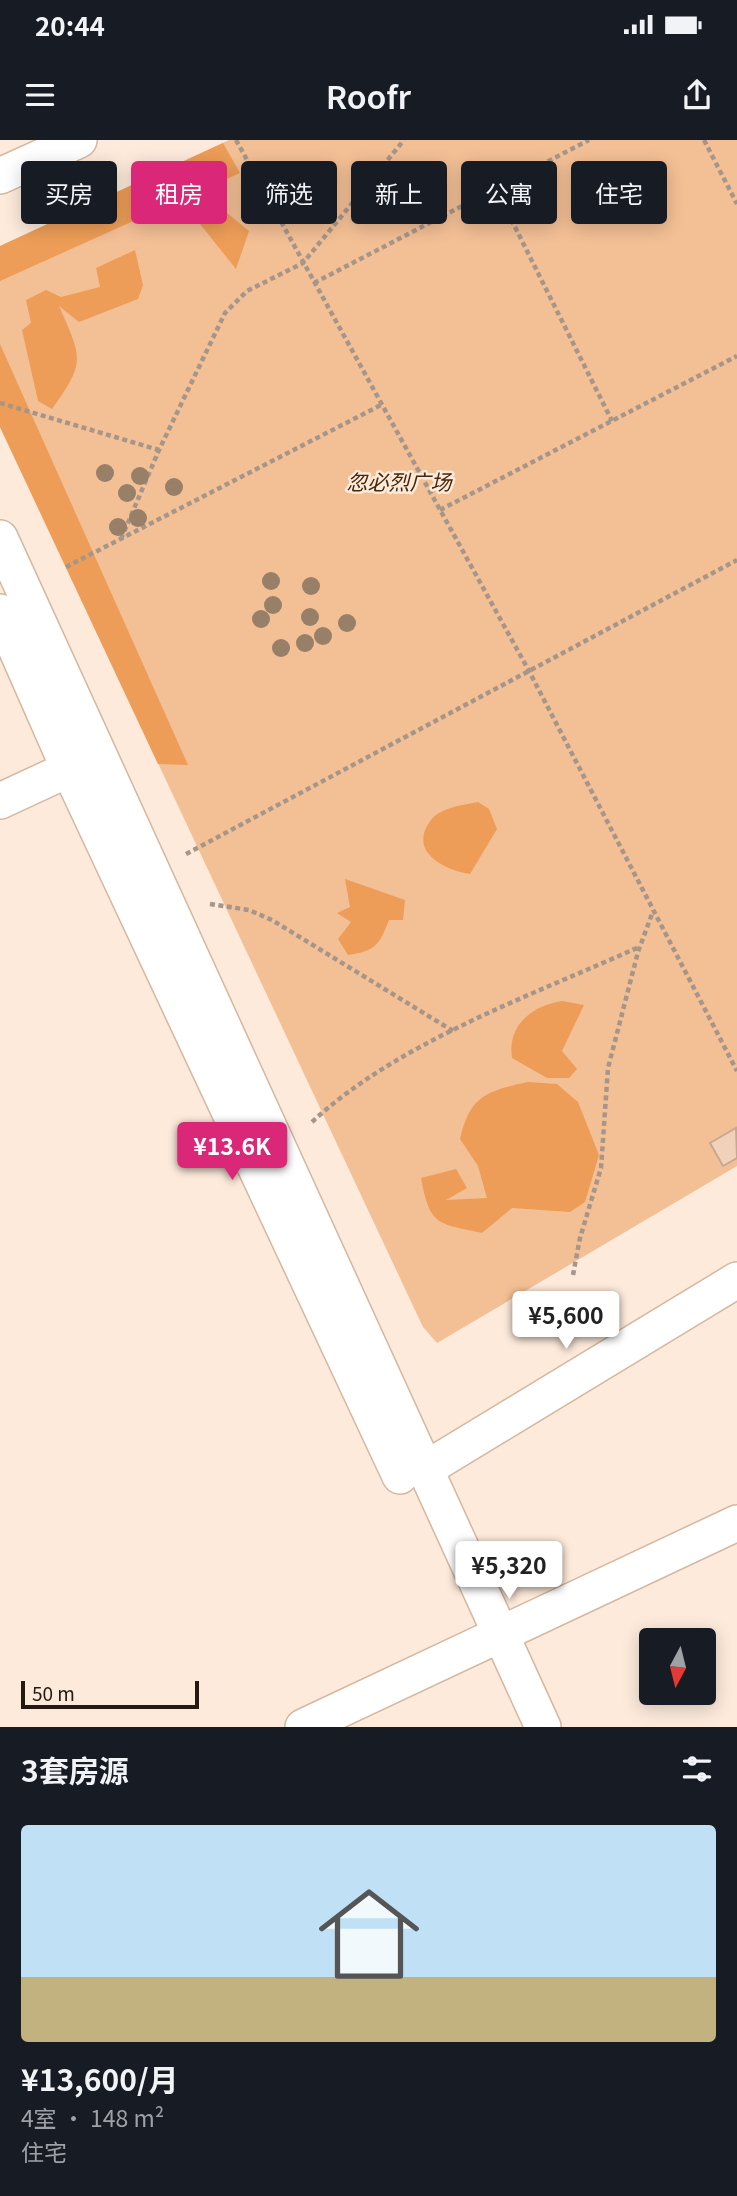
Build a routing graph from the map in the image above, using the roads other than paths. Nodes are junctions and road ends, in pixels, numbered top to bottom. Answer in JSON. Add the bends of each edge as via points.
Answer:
{"nodes":[{"id":1,"x":79,"y":140,"type":"edge"},
{"id":2,"x":17,"y":160,"type":"edge"},
{"id":3,"x":0,"y":538,"type":"edge"},
{"id":4,"x":0,"y":612,"type":"edge"},
{"id":5,"x":69,"y":769,"type":"junction"},
{"id":6,"x":0,"y":801,"type":"edge"},
{"id":7,"x":737,"y":1280,"type":"edge"},
{"id":8,"x":424,"y":1470,"type":"junction"},
{"id":9,"x":737,"y":1524,"type":"edge"},
{"id":10,"x":490,"y":1641,"type":"junction"},
{"id":11,"x":303,"y":1727,"type":"edge"},
{"id":12,"x":517,"y":1727,"type":"edge"},
{"id":13,"x":543,"y":1727,"type":"edge"}],
"edges":[{"from":1,"to":2,"type":"street"},
{"from":3,"to":8,"type":"street"},
{"from":4,"to":5,"type":"street"},
{"from":5,"to":6,"type":"street"},
{"from":5,"to":10,"type":"street"},
{"from":7,"to":8,"type":"street"},
{"from":8,"to":10,"type":"street"},
{"from":9,"to":10,"type":"street"},
{"from":10,"to":11,"type":"street"},
{"from":10,"to":12,"type":"street"},
{"from":10,"to":13,"type":"street"}]}
